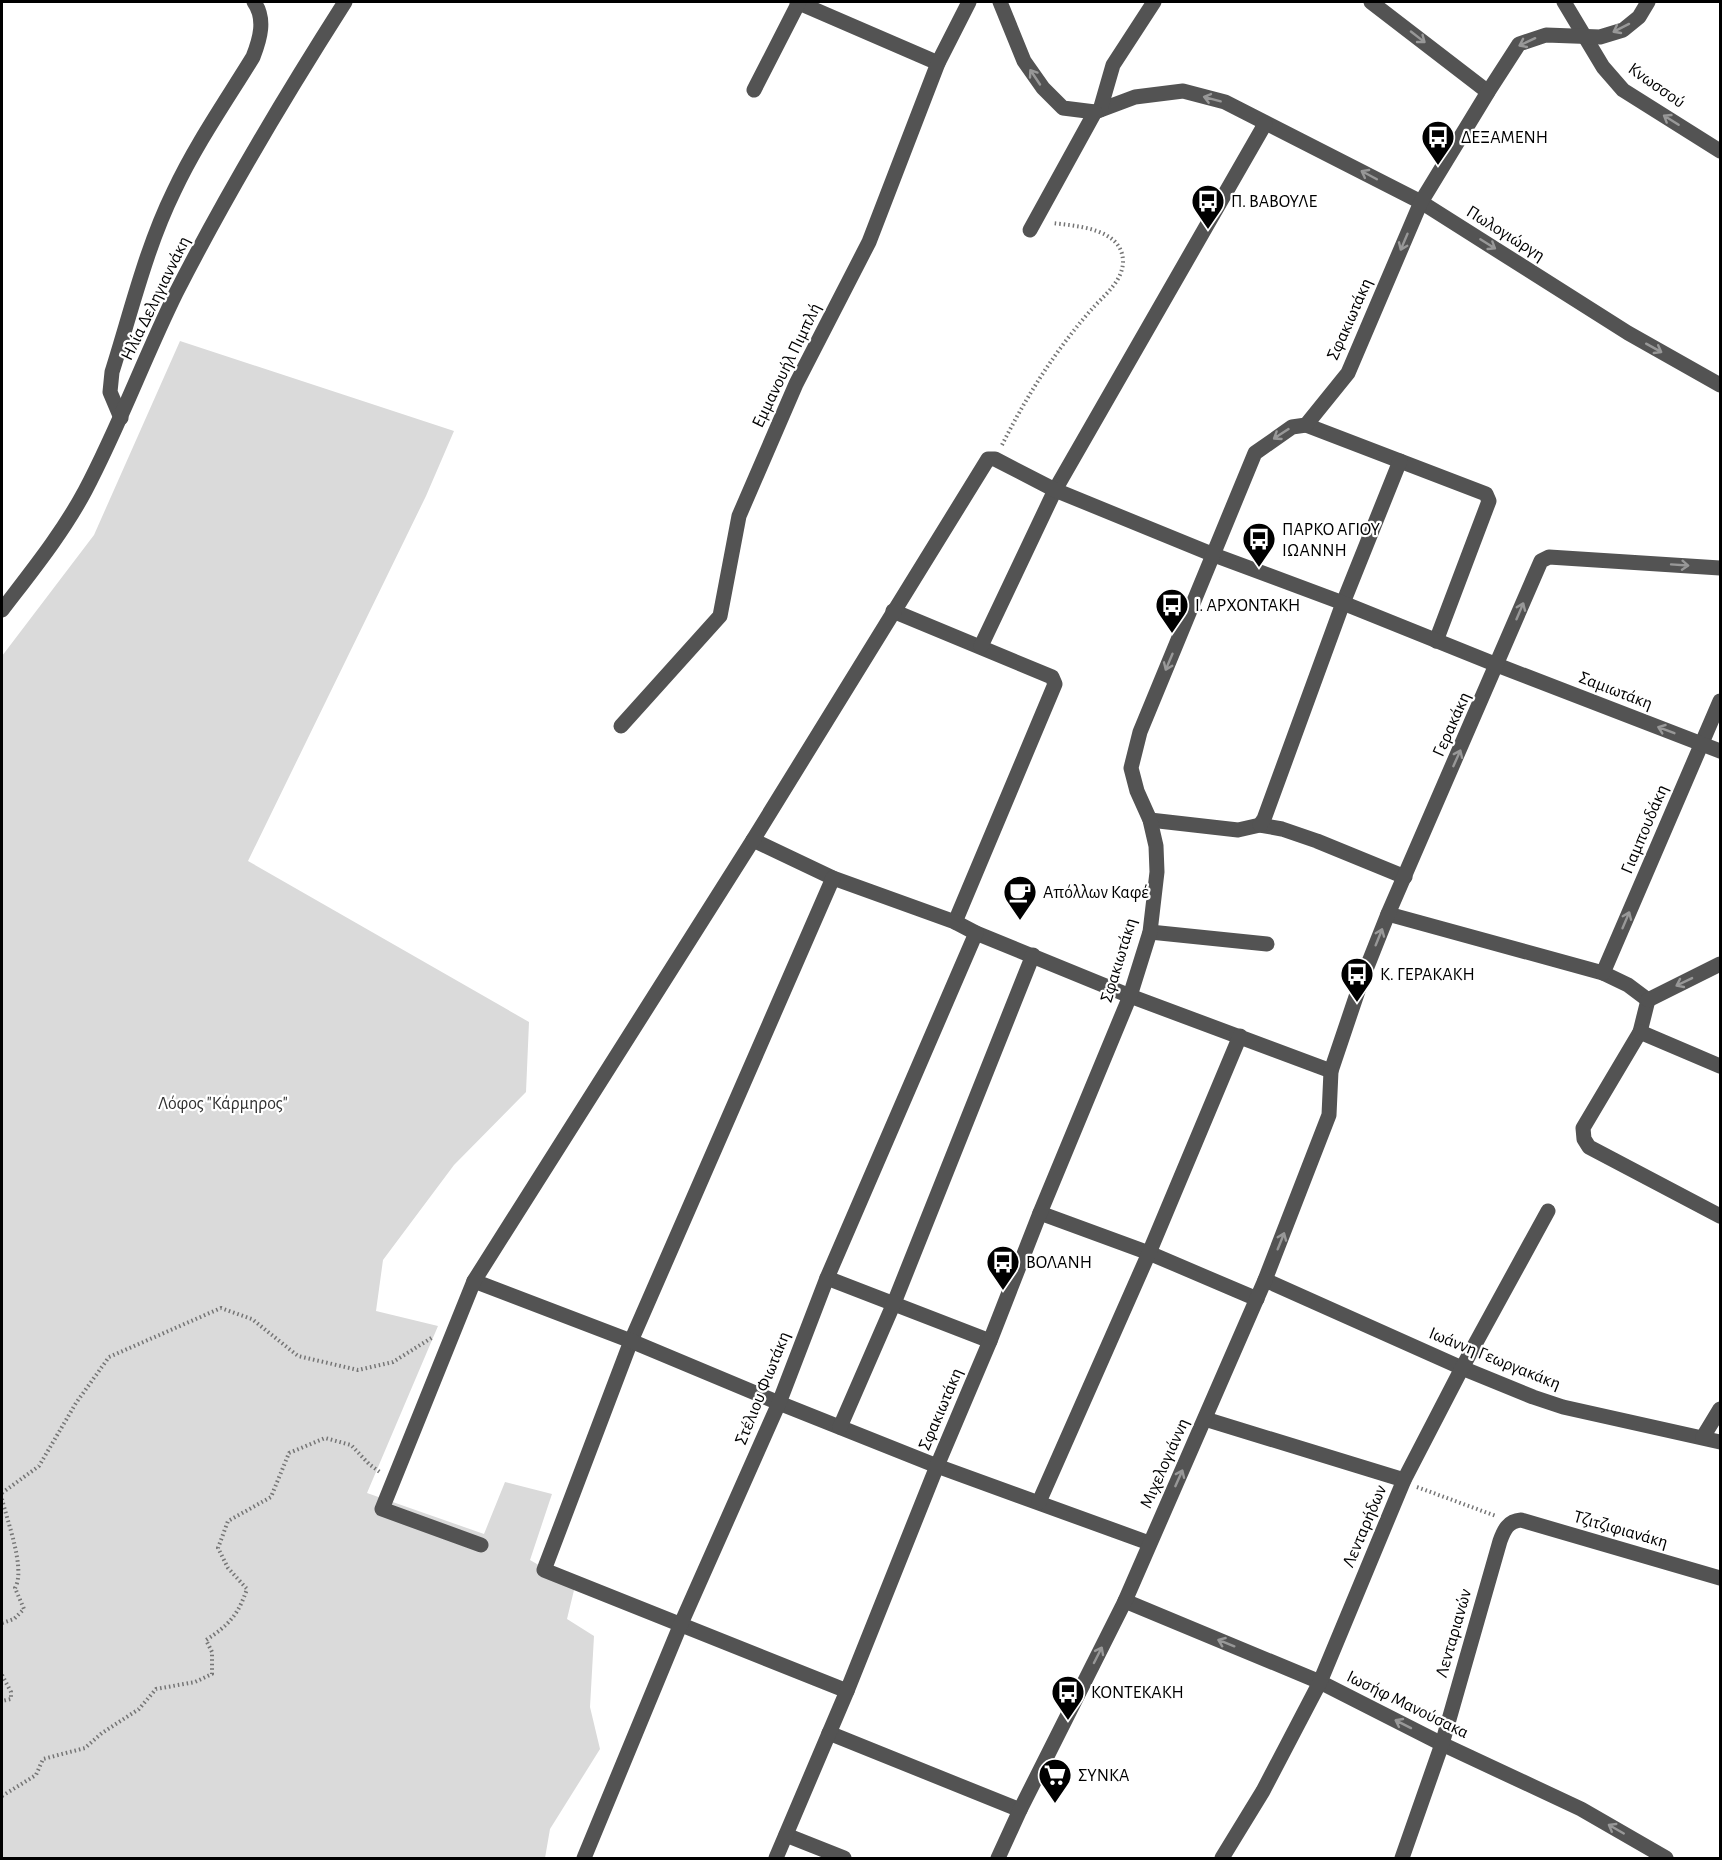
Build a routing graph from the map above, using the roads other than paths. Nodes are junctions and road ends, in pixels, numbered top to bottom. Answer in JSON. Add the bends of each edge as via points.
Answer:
{"nodes":[{"id":1,"x":254,"y":2,"type":"edge"},
{"id":2,"x":345,"y":2,"type":"edge"},
{"id":3,"x":798,"y":2,"type":"edge"},
{"id":4,"x":969,"y":2,"type":"edge"},
{"id":5,"x":1000,"y":2,"type":"edge"},
{"id":6,"x":1154,"y":2,"type":"edge"},
{"id":7,"x":1371,"y":2,"type":"edge"},
{"id":8,"x":1564,"y":2,"type":"edge"},
{"id":9,"x":1648,"y":2,"type":"edge"},
{"id":10,"x":1584,"y":38,"type":"junction"},
{"id":11,"x":938,"y":63,"type":"junction"},
{"id":12,"x":754,"y":90,"type":"dead end"},
{"id":13,"x":1488,"y":92,"type":"junction"},
{"id":14,"x":1098,"y":111,"type":"junction"},
{"id":15,"x":1265,"y":124,"type":"junction"},
{"id":16,"x":1720,"y":151,"type":"edge"},
{"id":17,"x":1421,"y":202,"type":"junction"},
{"id":18,"x":1033,"y":225,"type":"road end"},
{"id":19,"x":1720,"y":385,"type":"edge"},
{"id":20,"x":121,"y":418,"type":"junction"},
{"id":21,"x":1306,"y":425,"type":"junction"},
{"id":22,"x":1400,"y":461,"type":"junction"},
{"id":23,"x":1054,"y":490,"type":"junction"},
{"id":24,"x":1214,"y":555,"type":"junction"},
{"id":25,"x":1720,"y":568,"type":"edge"},
{"id":26,"x":1343,"y":603,"type":"junction"},
{"id":27,"x":2,"y":610,"type":"edge"},
{"id":28,"x":893,"y":610,"type":"junction"},
{"id":29,"x":1436,"y":641,"type":"junction"},
{"id":30,"x":981,"y":646,"type":"junction"},
{"id":31,"x":1497,"y":665,"type":"junction"},
{"id":32,"x":1720,"y":701,"type":"edge"},
{"id":33,"x":621,"y":726,"type":"dead end"},
{"id":34,"x":1702,"y":744,"type":"junction"},
{"id":35,"x":1720,"y":751,"type":"edge"},
{"id":36,"x":1150,"y":820,"type":"junction"},
{"id":37,"x":1260,"y":825,"type":"junction"},
{"id":38,"x":753,"y":840,"type":"junction"},
{"id":39,"x":1405,"y":877,"type":"junction"},
{"id":40,"x":833,"y":878,"type":"junction"},
{"id":41,"x":1388,"y":914,"type":"junction"},
{"id":42,"x":955,"y":922,"type":"junction"},
{"id":43,"x":1150,"y":932,"type":"junction"},
{"id":44,"x":976,"y":933,"type":"junction"},
{"id":45,"x":1267,"y":944,"type":"dead end"},
{"id":46,"x":1033,"y":955,"type":"junction"},
{"id":47,"x":1720,"y":964,"type":"edge"},
{"id":48,"x":1603,"y":973,"type":"junction"},
{"id":49,"x":1130,"y":996,"type":"junction"},
{"id":50,"x":1648,"y":1000,"type":"junction"},
{"id":51,"x":1640,"y":1032,"type":"junction"},
{"id":52,"x":1240,"y":1036,"type":"junction"},
{"id":53,"x":1720,"y":1066,"type":"edge"},
{"id":54,"x":1331,"y":1071,"type":"junction"},
{"id":55,"x":1548,"y":1211,"type":"dead end"},
{"id":56,"x":1040,"y":1213,"type":"junction"},
{"id":57,"x":1720,"y":1216,"type":"edge"},
{"id":58,"x":1149,"y":1253,"type":"junction"},
{"id":59,"x":827,"y":1278,"type":"junction"},
{"id":60,"x":1265,"y":1280,"type":"junction"},
{"id":61,"x":474,"y":1281,"type":"junction"},
{"id":62,"x":1257,"y":1299,"type":"junction"},
{"id":63,"x":894,"y":1303,"type":"junction"},
{"id":64,"x":631,"y":1341,"type":"junction"},
{"id":65,"x":990,"y":1341,"type":"junction"},
{"id":66,"x":1462,"y":1368,"type":"junction"},
{"id":67,"x":778,"y":1403,"type":"junction"},
{"id":68,"x":1720,"y":1408,"type":"edge"},
{"id":69,"x":1205,"y":1419,"type":"junction"},
{"id":70,"x":840,"y":1426,"type":"junction"},
{"id":71,"x":1703,"y":1437,"type":"junction"},
{"id":72,"x":1720,"y":1442,"type":"edge"},
{"id":73,"x":937,"y":1466,"type":"junction"},
{"id":74,"x":1404,"y":1480,"type":"junction"},
{"id":75,"x":1039,"y":1502,"type":"junction"},
{"id":76,"x":1510,"y":1523,"type":"joint"},
{"id":77,"x":1149,"y":1543,"type":"junction"},
{"id":78,"x":481,"y":1545,"type":"dead end"},
{"id":79,"x":1720,"y":1578,"type":"edge"},
{"id":80,"x":1125,"y":1601,"type":"junction"},
{"id":81,"x":680,"y":1626,"type":"junction"},
{"id":82,"x":1320,"y":1682,"type":"junction"},
{"id":83,"x":847,"y":1691,"type":"junction"},
{"id":84,"x":830,"y":1733,"type":"junction"},
{"id":85,"x":1442,"y":1744,"type":"junction"},
{"id":86,"x":1020,"y":1810,"type":"junction"},
{"id":87,"x":786,"y":1834,"type":"junction"},
{"id":88,"x":584,"y":1858,"type":"edge"},
{"id":89,"x":776,"y":1858,"type":"edge"},
{"id":90,"x":844,"y":1858,"type":"edge"},
{"id":91,"x":998,"y":1858,"type":"edge"},
{"id":92,"x":1222,"y":1858,"type":"edge"},
{"id":93,"x":1402,"y":1858,"type":"edge"},
{"id":94,"x":1666,"y":1858,"type":"edge"}],
"edges":[{"from":1,"to":20,"type":"street","via":[[261,25],[253,57],[173,191],[151,248],[112,372],[111,392]]},
{"from":2,"to":20,"type":"street","name":"Ηλία Δεληγιαννάκη","via":[[227,198],[176,294]]},
{"from":3,"to":11,"type":"street"},
{"from":3,"to":12,"type":"street"},
{"from":4,"to":11,"type":"street","name":"Εµµανουήλ Πιµπλή"},
{"from":14,"to":5,"type":"street","one_way":true,"via":[[1063,108],[1042,87],[1024,61]]},
{"from":6,"to":14,"type":"street","via":[[1113,65]]},
{"from":7,"to":13,"type":"street","one_way":true},
{"from":8,"to":10,"type":"street","name":"Κνωσσού"},
{"from":9,"to":10,"type":"street","name":"Σφακιωτάκη","one_way":true,"via":[[1639,17],[1623,30]]},
{"from":10,"to":13,"type":"street","name":"Σφακιωτάκη","one_way":true,"via":[[1546,35],[1520,44]]},
{"from":16,"to":10,"type":"street","name":"Κνωσσού","one_way":true,"via":[[1623,90]]},
{"from":11,"to":33,"type":"street","name":"Εµµανουήλ Πιµπλή","via":[[869,242],[796,384],[739,516],[720,616]]},
{"from":13,"to":17,"type":"street","name":"Σφακιωτάκη"},
{"from":15,"to":14,"type":"street","name":"Πωλογιώργη","one_way":true,"via":[[1225,102],[1183,91],[1135,97]]},
{"from":14,"to":18,"type":"street"},
{"from":17,"to":15,"type":"street","name":"Πωλογιώργη","one_way":true},
{"from":15,"to":23,"type":"street"},
{"from":17,"to":19,"type":"street","name":"Πωλογιώργη","one_way":true,"via":[[1628,333]]},
{"from":17,"to":21,"type":"street","name":"Σφακιωτάκη","one_way":true,"via":[[1348,373]]},
{"from":20,"to":27,"type":"street","name":"Ηλία Δεληγιαννάκη","via":[[72,513]]},
{"from":21,"to":22,"type":"street"},
{"from":21,"to":24,"type":"street","name":"Σφακιωτάκη","one_way":true,"via":[[1292,427],[1255,453]]},
{"from":22,"to":26,"type":"street"},
{"from":22,"to":29,"type":"street","via":[[1489,498]]},
{"from":23,"to":24,"type":"street","name":"Σαμιωτάκη"},
{"from":23,"to":28,"type":"street","name":"Σαμιωτάκη","via":[[988,459]]},
{"from":23,"to":30,"type":"street"},
{"from":24,"to":26,"type":"street","name":"Σαμιωτάκη"},
{"from":24,"to":36,"type":"street","name":"Σφακιωτάκη","one_way":true,"via":[[1134,752],[1131,768]]},
{"from":31,"to":25,"type":"street","name":"Γερακάκη","one_way":true,"via":[[1545,558]]},
{"from":26,"to":29,"type":"street","name":"Σαμιωτάκη"},
{"from":26,"to":37,"type":"street"},
{"from":28,"to":30,"type":"street"},
{"from":28,"to":38,"type":"street"},
{"from":29,"to":31,"type":"street","name":"Σαμιωτάκη"},
{"from":30,"to":42,"type":"street","via":[[1052,677],[1054,684]]},
{"from":34,"to":31,"type":"street","name":"Σαμιωτάκη","one_way":true},
{"from":39,"to":31,"type":"street","name":"Γερακάκη","one_way":true},
{"from":32,"to":34,"type":"street","name":"Γιαμπουδάκη"},
{"from":34,"to":35,"type":"street","name":"Σαμιωτάκη"},
{"from":48,"to":34,"type":"street","name":"Γιαμπουδάκη","one_way":true},
{"from":36,"to":37,"type":"street","via":[[1238,830]]},
{"from":36,"to":43,"type":"street","name":"Σφακιωτάκη","via":[[1157,872]]},
{"from":37,"to":39,"type":"street","via":[[1317,841]]},
{"from":38,"to":40,"type":"street"},
{"from":38,"to":61,"type":"street"},
{"from":39,"to":41,"type":"street","name":"Γερακάκη"},
{"from":40,"to":42,"type":"street"},
{"from":40,"to":64,"type":"street"},
{"from":41,"to":48,"type":"street"},
{"from":54,"to":41,"type":"street","name":"Γερακάκη","one_way":true},
{"from":42,"to":44,"type":"street"},
{"from":43,"to":45,"type":"street"},
{"from":43,"to":49,"type":"street","name":"Σφακιωτάκη"},
{"from":44,"to":46,"type":"street"},
{"from":44,"to":59,"type":"street","name":"Στέλιου Φιωτάκη"},
{"from":46,"to":49,"type":"street"},
{"from":46,"to":63,"type":"street"},
{"from":47,"to":50,"type":"street","one_way":true},
{"from":48,"to":50,"type":"street"},
{"from":49,"to":52,"type":"street"},
{"from":49,"to":56,"type":"street","name":"Σφακιωτάκη"},
{"from":50,"to":51,"type":"street"},
{"from":51,"to":53,"type":"street"},
{"from":51,"to":57,"type":"street","via":[[1583,1128],[1584,1139],[1590,1147]]},
{"from":52,"to":54,"type":"street"},
{"from":52,"to":58,"type":"street"},
{"from":60,"to":54,"type":"street","name":"Μιχελογιάννη","one_way":true,"via":[[1329,1115]]},
{"from":55,"to":66,"type":"street","name":"Λενταρήδων"},
{"from":56,"to":58,"type":"street"},
{"from":56,"to":65,"type":"street","name":"Σφακιωτάκη"},
{"from":58,"to":62,"type":"street"},
{"from":58,"to":75,"type":"street"},
{"from":59,"to":63,"type":"street"},
{"from":59,"to":67,"type":"street","name":"Στέλιου Φιωτάκη"},
{"from":60,"to":62,"type":"street","name":"Μιχελογιάννη"},
{"from":60,"to":66,"type":"street","name":"Ιωάννη Γεωργακάκη"},
{"from":61,"to":64,"type":"street"},
{"from":61,"to":78,"type":"street","via":[[382,1509]]},
{"from":62,"to":69,"type":"street","name":"Μιχελογιάννη"},
{"from":63,"to":65,"type":"street"},
{"from":63,"to":70,"type":"street"},
{"from":64,"to":67,"type":"street"},
{"from":64,"to":81,"type":"street","via":[[544,1570]]},
{"from":65,"to":73,"type":"street","name":"Σφακιωτάκη"},
{"from":66,"to":71,"type":"street","name":"Ιωάννη Γεωργακάκη","via":[[1563,1407]]},
{"from":66,"to":74,"type":"street","name":"Λενταρήδων"},
{"from":67,"to":70,"type":"street"},
{"from":67,"to":81,"type":"street","name":"Στέλιου Φιωτάκη"},
{"from":68,"to":71,"type":"street"},
{"from":69,"to":74,"type":"street"},
{"from":77,"to":69,"type":"street","name":"Μιχελογιάννη","one_way":true},
{"from":70,"to":73,"type":"street"},
{"from":71,"to":72,"type":"street","name":"Ιωάννη Γεωργακάκη"},
{"from":73,"to":75,"type":"street"},
{"from":73,"to":83,"type":"street","name":"Σφακιωτάκη"},
{"from":74,"to":82,"type":"street","name":"Λενταρήδων"},
{"from":75,"to":77,"type":"street"},
{"from":76,"to":79,"type":"street","name":"Τζιτζιφιανάκη","via":[[1521,1520]]},
{"from":76,"to":85,"type":"street","name":"Λενταριανών","via":[[1500,1541]]},
{"from":77,"to":80,"type":"street","name":"Μιχελογιάννη"},
{"from":82,"to":80,"type":"street","name":"Ιωσήφ Μανούσακα","one_way":true},
{"from":86,"to":80,"type":"street","name":"Μιχελογιάννη","one_way":true},
{"from":81,"to":83,"type":"street"},
{"from":81,"to":88,"type":"street","name":"Στέλιου Φιωτάκη"},
{"from":85,"to":82,"type":"street","name":"Ιωσήφ Μανούσακα","one_way":true},
{"from":82,"to":92,"type":"street","name":"Λενταρήδων","via":[[1263,1791]]},
{"from":83,"to":84,"type":"street","name":"Σφακιωτάκη"},
{"from":84,"to":86,"type":"street"},
{"from":84,"to":87,"type":"street","name":"Σφακιωτάκη"},
{"from":85,"to":93,"type":"street","name":"Λενταριανών"},
{"from":94,"to":85,"type":"street","name":"Ιωσήφ Μανούσακα","one_way":true,"via":[[1581,1809]]},
{"from":86,"to":91,"type":"street","name":"Μιχελογιάννη"},
{"from":87,"to":89,"type":"street","name":"Σφακιωτάκη"},
{"from":87,"to":90,"type":"street"}]}
